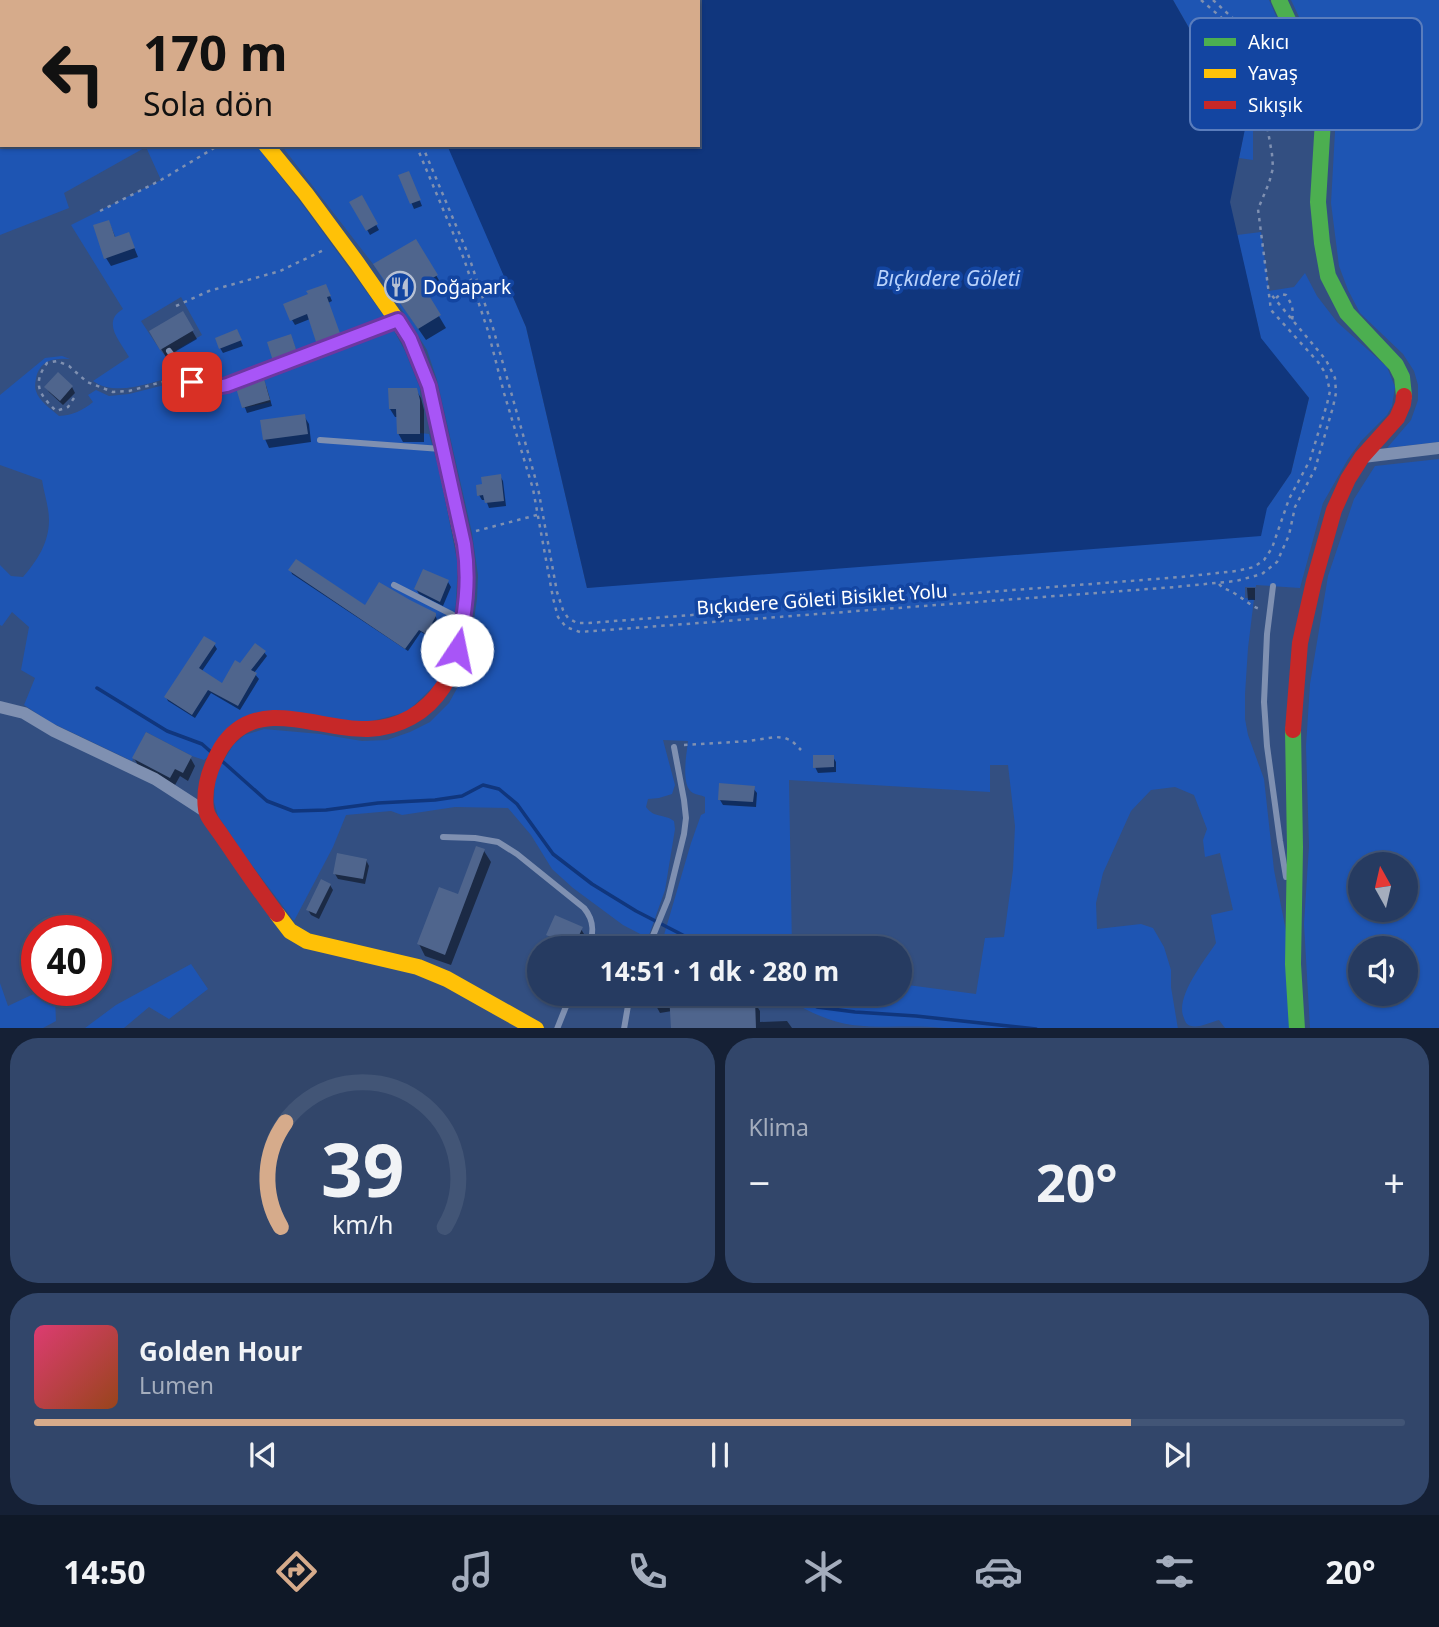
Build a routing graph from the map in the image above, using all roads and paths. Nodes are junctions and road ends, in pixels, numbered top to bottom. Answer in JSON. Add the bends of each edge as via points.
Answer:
{"nodes":[{"id":1,"x":1201,"y":0,"type":"edge"},
{"id":2,"x":1213,"y":0,"type":"edge"},
{"id":3,"x":1279,"y":0,"type":"edge"},
{"id":4,"x":1221,"y":18,"type":"edge"},
{"id":5,"x":1233,"y":18,"type":"edge"},
{"id":6,"x":1287,"y":18,"type":"edge"},
{"id":7,"x":1268,"y":130,"type":"edge"},
{"id":8,"x":1322,"y":130,"type":"edge"},
{"id":9,"x":216,"y":147,"type":"edge"},
{"id":10,"x":268,"y":147,"type":"edge"},
{"id":11,"x":417,"y":147,"type":"edge"},
{"id":12,"x":423,"y":147,"type":"edge"},
{"id":13,"x":100,"y":211,"type":"dead end"},
{"id":14,"x":341,"y":241,"type":"junction"},
{"id":15,"x":1268,"y":291,"type":"junction"},
{"id":16,"x":1275,"y":300,"type":"junction"},
{"id":17,"x":176,"y":306,"type":"dead end"},
{"id":18,"x":398,"y":320,"type":"junction"},
{"id":19,"x":1292,"y":320,"type":"junction"},
{"id":20,"x":169,"y":351,"type":"dead end"},
{"id":21,"x":187,"y":375,"type":"junction"},
{"id":22,"x":74,"y":398,"type":"dead end"},
{"id":23,"x":320,"y":440,"type":"dead end"},
{"id":24,"x":1439,"y":448,"type":"edge"},
{"id":25,"x":443,"y":449,"type":"junction"},
{"id":26,"x":1362,"y":457,"type":"junction"},
{"id":27,"x":537,"y":515,"type":"junction"},
{"id":28,"x":462,"y":535,"type":"junction"},
{"id":29,"x":1255,"y":566,"type":"junction"},
{"id":30,"x":1262,"y":574,"type":"junction"},
{"id":31,"x":1218,"y":583,"type":"junction"},
{"id":32,"x":394,"y":585,"type":"dead end"},
{"id":33,"x":1273,"y":586,"type":"joint"},
{"id":34,"x":1270,"y":612,"type":"junction"},
{"id":35,"x":463,"y":620,"type":"junction"},
{"id":36,"x":0,"y":706,"type":"edge"},
{"id":37,"x":674,"y":747,"type":"joint"},
{"id":38,"x":801,"y":750,"type":"dead end"},
{"id":39,"x":206,"y":812,"type":"junction"},
{"id":40,"x":443,"y":837,"type":"dead end"},
{"id":41,"x":1294,"y":909,"type":"junction"},
{"id":42,"x":593,"y":936,"type":"edge"},
{"id":43,"x":653,"y":936,"type":"edge"},
{"id":44,"x":565,"y":1006,"type":"edge"},
{"id":45,"x":628,"y":1006,"type":"edge"},
{"id":46,"x":536,"y":1028,"type":"edge"},
{"id":47,"x":557,"y":1028,"type":"edge"},
{"id":48,"x":624,"y":1028,"type":"edge"},
{"id":49,"x":1297,"y":1028,"type":"edge"}],
"edges":[{"from":1,"to":4,"type":"path"},
{"from":2,"to":5,"type":"path"},
{"from":3,"to":6,"type":"street"},
{"from":7,"to":15,"type":"path","via":[[1273,168],[1258,209]]},
{"from":8,"to":26,"type":"street","via":[[1318,202],[1328,276],[1347,313],[1396,365],[1404,391],[1397,418]]},
{"from":9,"to":13,"type":"path"},
{"from":10,"to":14,"type":"street"},
{"from":11,"to":27,"type":"path","name":"Bıçkıdere Göleti Bisiklet Yolu","via":[[464,259],[488,331]]},
{"from":12,"to":29,"type":"path","via":[[493,328],[538,488],[557,592],[568,618],[577,623],[1181,577]]},
{"from":14,"to":17,"type":"path","via":[[280,271],[209,291]]},
{"from":14,"to":18,"type":"street"},
{"from":15,"to":16,"type":"path"},
{"from":15,"to":29,"type":"path","via":[[1271,310],[1318,362],[1330,391],[1310,460],[1289,499],[1272,548]]},
{"from":16,"to":19,"type":"path"},
{"from":16,"to":19,"type":"path","via":[[1286,295],[1292,303]]},
{"from":18,"to":21,"type":"lane","via":[[227,385],[204,387]]},
{"from":18,"to":25,"type":"street","via":[[424,371]]},
{"from":19,"to":30,"type":"path","via":[[1325,360],[1335,378],[1336,393],[1315,469],[1295,507],[1289,535],[1277,562]]},
{"from":20,"to":21,"type":"lane"},
{"from":21,"to":22,"type":"path","via":[[113,392],[87,382],[57,360],[47,363],[38,388],[46,401],[55,411],[68,407]]},
{"from":23,"to":25,"type":"lane"},
{"from":24,"to":26,"type":"street"},
{"from":25,"to":28,"type":"street"},
{"from":26,"to":41,"type":"street","via":[[1334,510],[1300,643],[1293,727]]},
{"from":27,"to":28,"type":"path"},
{"from":27,"to":31,"type":"path","name":"Bıçkıdere Göleti Bisiklet Yolu","via":[[558,617],[566,627],[580,632]]},
{"from":28,"to":35,"type":"street","via":[[467,566]]},
{"from":29,"to":30,"type":"path"},
{"from":30,"to":31,"type":"path","name":"Bıçkıdere Göleti Bisiklet Yolu"},
{"from":30,"to":33,"type":"path"},
{"from":31,"to":34,"type":"path","via":[[1253,607]]},
{"from":32,"to":35,"type":"lane"},
{"from":33,"to":34,"type":"lane"},
{"from":34,"to":41,"type":"lane","via":[[1264,702],[1267,746]]},
{"from":35,"to":39,"type":"street","via":[[449,676],[434,699],[412,718],[363,729],[285,719],[259,719],[239,727],[212,763]]},
{"from":36,"to":39,"type":"street","via":[[24,713],[155,779]]},
{"from":37,"to":38,"type":"path","via":[[776,737],[792,741]]},
{"from":37,"to":43,"type":"lane","via":[[686,818],[663,915]]},
{"from":39,"to":46,"type":"street","via":[[290,931],[319,945],[385,958],[447,979]]},
{"from":40,"to":42,"type":"lane","via":[[498,842],[517,854],[584,908],[593,924]]},
{"from":41,"to":49,"type":"street"},
{"from":44,"to":47,"type":"lane"},
{"from":45,"to":48,"type":"lane"}]}
